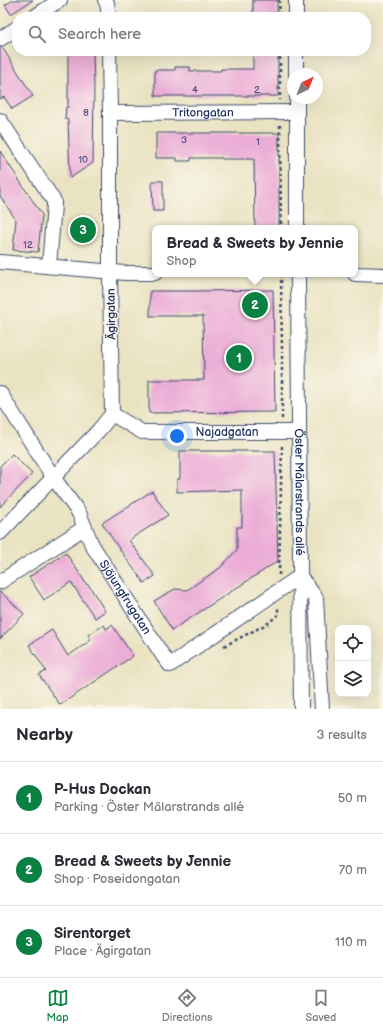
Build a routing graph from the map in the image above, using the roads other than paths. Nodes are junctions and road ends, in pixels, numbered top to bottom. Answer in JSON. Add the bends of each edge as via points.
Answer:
{"nodes":[{"id":1,"x":60,"y":0,"type":"edge"},
{"id":2,"x":105,"y":0,"type":"edge"},
{"id":3,"x":296,"y":0,"type":"edge"},
{"id":4,"x":42,"y":12,"type":"edge"},
{"id":5,"x":108,"y":12,"type":"edge"},
{"id":6,"x":296,"y":12,"type":"edge"},
{"id":7,"x":12,"y":31,"type":"edge"},
{"id":8,"x":0,"y":39,"type":"edge"},
{"id":9,"x":109,"y":56,"type":"edge"},
{"id":10,"x":296,"y":56,"type":"edge"},
{"id":11,"x":296,"y":68,"type":"edge"},
{"id":12,"x":297,"y":104,"type":"edge"},
{"id":13,"x":297,"y":112,"type":"junction"},
{"id":14,"x":110,"y":113,"type":"junction"},
{"id":15,"x":0,"y":120,"type":"edge"},
{"id":16,"x":298,"y":225,"type":"edge"},
{"id":17,"x":0,"y":262,"type":"edge"},
{"id":18,"x":49,"y":266,"type":"junction"},
{"id":19,"x":110,"y":272,"type":"junction"},
{"id":20,"x":152,"y":273,"type":"edge"},
{"id":21,"x":358,"y":274,"type":"edge"},
{"id":22,"x":383,"y":275,"type":"edge"},
{"id":23,"x":298,"y":277,"type":"edge"},
{"id":24,"x":0,"y":393,"type":"edge"},
{"id":25,"x":112,"y":414,"type":"junction"},
{"id":26,"x":299,"y":431,"type":"junction"},
{"id":27,"x":53,"y":477,"type":"junction"},
{"id":28,"x":84,"y":528,"type":"junction"},
{"id":29,"x":0,"y":533,"type":"edge"},
{"id":30,"x":300,"y":576,"type":"junction"},
{"id":31,"x":0,"y":582,"type":"edge"},
{"id":32,"x":301,"y":709,"type":"edge"},
{"id":33,"x":322,"y":709,"type":"edge"}],
"edges":[{"from":1,"to":4,"type":"street"},
{"from":2,"to":5,"type":"street"},
{"from":3,"to":6,"type":"street"},
{"from":7,"to":8,"type":"street"},
{"from":9,"to":14,"type":"street","name":"Ägirgatan"},
{"from":10,"to":11,"type":"street"},
{"from":12,"to":13,"type":"street"},
{"from":13,"to":14,"type":"street","name":"Tritongatan"},
{"from":13,"to":16,"type":"street"},
{"from":14,"to":19,"type":"street","name":"Ägirgatan"},
{"from":15,"to":18,"type":"street","via":[[54,201]]},
{"from":17,"to":18,"type":"street"},
{"from":18,"to":19,"type":"street"},
{"from":19,"to":20,"type":"street"},
{"from":19,"to":25,"type":"street","name":"Ägirgatan"},
{"from":21,"to":22,"type":"street"},
{"from":23,"to":26,"type":"street","name":"Öster Mälarstrands allé"},
{"from":24,"to":27,"type":"street","name":"Sjöjungfrugatan"},
{"from":25,"to":26,"type":"street","name":"Najadgatan","via":[[142,432]]},
{"from":25,"to":27,"type":"street"},
{"from":26,"to":30,"type":"street","name":"Öster Mälarstrands allé"},
{"from":27,"to":28,"type":"street","name":"Sjöjungfrugatan","via":[[79,513]]},
{"from":27,"to":29,"type":"street"},
{"from":28,"to":30,"type":"street","name":"Sjöjungfrugatan","via":[[92,545],[170,665]]},
{"from":28,"to":31,"type":"street"},
{"from":30,"to":32,"type":"street","name":"Öster Mälarstrands allé"},
{"from":30,"to":33,"type":"street","via":[[316,598]]}]}
